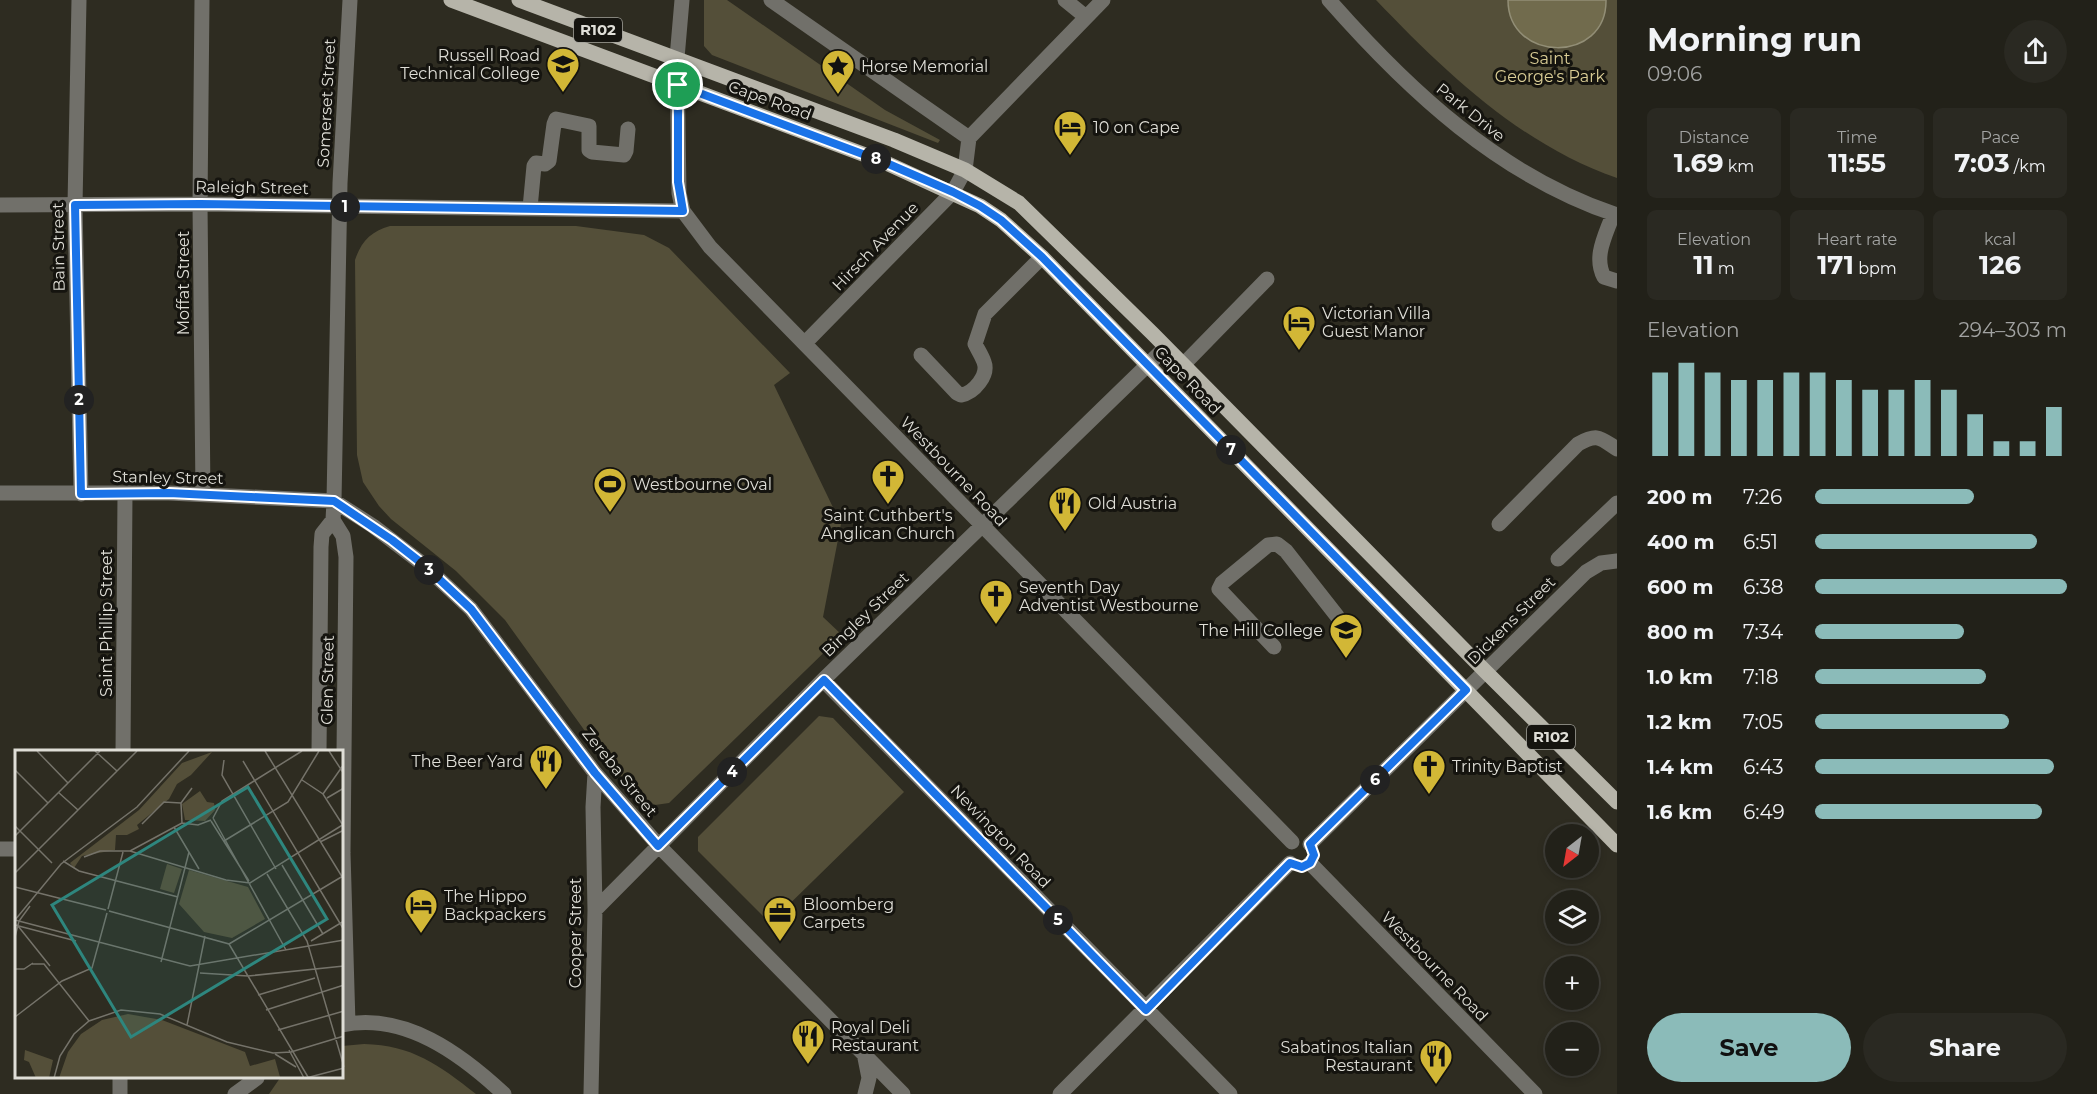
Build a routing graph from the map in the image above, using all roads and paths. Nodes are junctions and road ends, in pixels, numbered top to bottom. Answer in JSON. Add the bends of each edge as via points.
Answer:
{"nodes":[{"id":1,"x":79,"y":0,"type":"edge"},
{"id":2,"x":202,"y":0,"type":"edge"},
{"id":3,"x":350,"y":0,"type":"edge"},
{"id":4,"x":451,"y":0,"type":"edge"},
{"id":5,"x":519,"y":0,"type":"edge"},
{"id":6,"x":682,"y":0,"type":"edge"},
{"id":7,"x":771,"y":0,"type":"edge"},
{"id":8,"x":1065,"y":0,"type":"edge"},
{"id":9,"x":1103,"y":0,"type":"edge"},
{"id":10,"x":1329,"y":0,"type":"edge"},
{"id":11,"x":794,"y":7,"type":"edge"},
{"id":12,"x":1086,"y":17,"type":"junction"},
{"id":13,"x":677,"y":58,"type":"junction"},
{"id":14,"x":678,"y":85,"type":"junction"},
{"id":15,"x":628,"y":129,"type":"dead end"},
{"id":16,"x":969,"y":138,"type":"junction"},
{"id":17,"x":965,"y":170,"type":"junction"},
{"id":18,"x":953,"y":192,"type":"junction"},
{"id":19,"x":200,"y":204,"type":"junction"},
{"id":20,"x":0,"y":205,"type":"edge"},
{"id":21,"x":75,"y":205,"type":"junction"},
{"id":22,"x":340,"y":207,"type":"junction"},
{"id":23,"x":530,"y":208,"type":"junction"},
{"id":24,"x":683,"y":211,"type":"junction"},
{"id":25,"x":1615,"y":215,"type":"edge"},
{"id":26,"x":1042,"y":257,"type":"junction"},
{"id":27,"x":1267,"y":279,"type":"dead end"},
{"id":28,"x":1617,"y":281,"type":"edge"},
{"id":29,"x":805,"y":343,"type":"junction"},
{"id":30,"x":1165,"y":348,"type":"junction"},
{"id":31,"x":921,"y":355,"type":"dead end"},
{"id":32,"x":1148,"y":364,"type":"junction"},
{"id":33,"x":1183,"y":365,"type":"junction"},
{"id":34,"x":1617,"y":449,"type":"edge"},
{"id":35,"x":0,"y":493,"type":"edge"},
{"id":36,"x":81,"y":494,"type":"junction"},
{"id":37,"x":125,"y":494,"type":"junction"},
{"id":38,"x":203,"y":495,"type":"junction"},
{"id":39,"x":334,"y":501,"type":"junction"},
{"id":40,"x":1617,"y":503,"type":"edge"},
{"id":41,"x":333,"y":520,"type":"junction"},
{"id":42,"x":1499,"y":524,"type":"dead end"},
{"id":43,"x":982,"y":525,"type":"junction"},
{"id":44,"x":1558,"y":559,"type":"dead end"},
{"id":45,"x":1617,"y":561,"type":"edge"},
{"id":46,"x":1337,"y":616,"type":"dead end"},
{"id":47,"x":1274,"y":647,"type":"dead end"},
{"id":48,"x":1486,"y":672,"type":"junction"},
{"id":49,"x":824,"y":680,"type":"junction"},
{"id":50,"x":1466,"y":690,"type":"junction"},
{"id":51,"x":123,"y":750,"type":"edge"},
{"id":52,"x":319,"y":750,"type":"edge"},
{"id":53,"x":344,"y":754,"type":"edge"},
{"id":54,"x":595,"y":773,"type":"junction"},
{"id":55,"x":1617,"y":802,"type":"edge"},
{"id":56,"x":1292,"y":842,"type":"junction"},
{"id":57,"x":1310,"y":844,"type":"junction"},
{"id":58,"x":1617,"y":845,"type":"edge"},
{"id":59,"x":658,"y":846,"type":"junction"},
{"id":60,"x":1290,"y":863,"type":"junction"},
{"id":61,"x":1310,"y":863,"type":"junction"},
{"id":62,"x":595,"y":910,"type":"junction"},
{"id":63,"x":344,"y":939,"type":"edge"},
{"id":64,"x":1146,"y":1010,"type":"junction"},
{"id":65,"x":345,"y":1025,"type":"edge"},
{"id":66,"x":864,"y":1053,"type":"junction"},
{"id":67,"x":254,"y":1079,"type":"edge"},
{"id":68,"x":235,"y":1094,"type":"edge"},
{"id":69,"x":504,"y":1094,"type":"edge"},
{"id":70,"x":591,"y":1094,"type":"edge"},
{"id":71,"x":865,"y":1094,"type":"edge"},
{"id":72,"x":903,"y":1094,"type":"edge"},
{"id":73,"x":1060,"y":1094,"type":"edge"},
{"id":74,"x":1230,"y":1094,"type":"edge"},
{"id":75,"x":1535,"y":1094,"type":"edge"}],
"edges":[{"from":1,"to":21,"type":"street","name":"Bain Street"},
{"from":2,"to":19,"type":"street","name":"Moffat Street"},
{"from":3,"to":22,"type":"street","name":"Somerset Street"},
{"from":4,"to":14,"type":"main road","number":"R102"},
{"from":5,"to":13,"type":"main road","number":"R102"},
{"from":6,"to":13,"type":"street","name":"Westbourne Road"},
{"from":7,"to":11,"type":"street"},
{"from":8,"to":12,"type":"street"},
{"from":9,"to":12,"type":"street"},
{"from":10,"to":25,"type":"street","name":"Park Drive","via":[[1395,71],[1492,153],[1545,184]]},
{"from":11,"to":16,"type":"street"},
{"from":12,"to":16,"type":"street"},
{"from":13,"to":14,"type":"street","name":"Westbourne Road"},
{"from":13,"to":17,"type":"main road","name":"Cape Road","number":"R102"},
{"from":14,"to":18,"type":"main road","name":"Cape Road","number":"R102"},
{"from":14,"to":24,"type":"street","name":"Westbourne Road","via":[[678,182]]},
{"from":15,"to":23,"type":"street","via":[[624,154],[592,152],[589,126],[555,120],[549,161],[534,165]]},
{"from":16,"to":17,"type":"street"},
{"from":17,"to":18,"type":"street","name":"Hirsch Avenue"},
{"from":17,"to":30,"type":"main road","name":"Cape Road","number":"R102","via":[[1029,211]]},
{"from":18,"to":26,"type":"main road","name":"Cape Road","number":"R102","via":[[1001,220]]},
{"from":18,"to":29,"type":"street","name":"Hirsch Avenue"},
{"from":19,"to":21,"type":"street","name":"Raleigh Street"},
{"from":19,"to":22,"type":"street","name":"Raleigh Street"},
{"from":19,"to":38,"type":"street","name":"Moffat Street"},
{"from":20,"to":21,"type":"street","name":"Raleigh Street"},
{"from":21,"to":36,"type":"street","name":"Bain Street"},
{"from":22,"to":23,"type":"street","name":"Raleigh Street"},
{"from":22,"to":39,"type":"street","name":"Glen Street"},
{"from":23,"to":24,"type":"street","name":"Raleigh Street"},
{"from":24,"to":29,"type":"street","name":"Westbourne Road","via":[[710,247]]},
{"from":25,"to":28,"type":"street","via":[[1598,266],[1604,277]]},
{"from":26,"to":31,"type":"street","via":[[982,319],[975,344],[985,370],[969,393],[957,393]]},
{"from":26,"to":32,"type":"main road","name":"Cape Road","number":"R102"},
{"from":27,"to":33,"type":"street"},
{"from":29,"to":43,"type":"street","name":"Westbourne Road"},
{"from":30,"to":32,"type":"street","name":"Bingley Street"},
{"from":30,"to":33,"type":"main road","name":"Cape Road","number":"R102"},
{"from":32,"to":43,"type":"street","name":"Bingley Street"},
{"from":32,"to":50,"type":"main road","name":"Cape Road","number":"R102"},
{"from":33,"to":48,"type":"main road","name":"Cape Road","number":"R102"},
{"from":34,"to":42,"type":"street","via":[[1598,437],[1578,444]]},
{"from":35,"to":36,"type":"street","name":"Stanley Street"},
{"from":36,"to":37,"type":"street","name":"Stanley Street"},
{"from":37,"to":38,"type":"street","name":"Stanley Street"},
{"from":37,"to":51,"type":"street","name":"Saint Phillip Street"},
{"from":38,"to":39,"type":"street","name":"Stanley Street"},
{"from":39,"to":41,"type":"street","name":"Glen Street"},
{"from":39,"to":54,"type":"street","name":"Zereba Street","via":[[424,565],[471,609]]},
{"from":40,"to":44,"type":"street"},
{"from":41,"to":52,"type":"street","name":"Glen Street","via":[[322,534],[321,547]]},
{"from":41,"to":53,"type":"street","name":"Glen Street","via":[[343,536],[346,557]]},
{"from":43,"to":49,"type":"street","name":"Bingley Street"},
{"from":43,"to":56,"type":"street","name":"Westbourne Road"},
{"from":45,"to":48,"type":"street","name":"Dickens Street","via":[[1601,562],[1586,572]]},
{"from":46,"to":47,"type":"street","via":[[1286,551],[1277,544],[1269,545],[1222,583],[1220,589]]},
{"from":48,"to":50,"type":"street","name":"Dickens Street"},
{"from":48,"to":55,"type":"main road","name":"Cape Road","number":"R102"},
{"from":49,"to":59,"type":"street","name":"Bingley Street"},
{"from":49,"to":64,"type":"street","name":"Newington Road"},
{"from":50,"to":57,"type":"street","name":"Dickens Street"},
{"from":50,"to":58,"type":"main road","name":"Cape Road","number":"R102"},
{"from":54,"to":59,"type":"street","name":"Zereba Street"},
{"from":54,"to":62,"type":"street","name":"Cooper Street"},
{"from":56,"to":57,"type":"street","via":[[1301,839]]},
{"from":56,"to":60,"type":"street","via":[[1286,854]]},
{"from":57,"to":61,"type":"street","via":[[1314,855]]},
{"from":59,"to":62,"type":"street","name":"Bingley Street"},
{"from":59,"to":66,"type":"street","name":"Zereba Street"},
{"from":60,"to":61,"type":"street","via":[[1302,867]]},
{"from":60,"to":64,"type":"street"},
{"from":61,"to":75,"type":"street","name":"Westbourne Road"},
{"from":62,"to":70,"type":"street","name":"Cooper Street"},
{"from":63,"to":65,"type":"street","name":"Glen Street"},
{"from":64,"to":73,"type":"street"},
{"from":64,"to":74,"type":"street","name":"Newington Road"},
{"from":65,"to":69,"type":"street","via":[[392,1026],[416,1033],[443,1045]]},
{"from":66,"to":71,"type":"street","via":[[869,1078]]},
{"from":66,"to":72,"type":"street","name":"Zereba Street"},
{"from":67,"to":68,"type":"street"}]}
